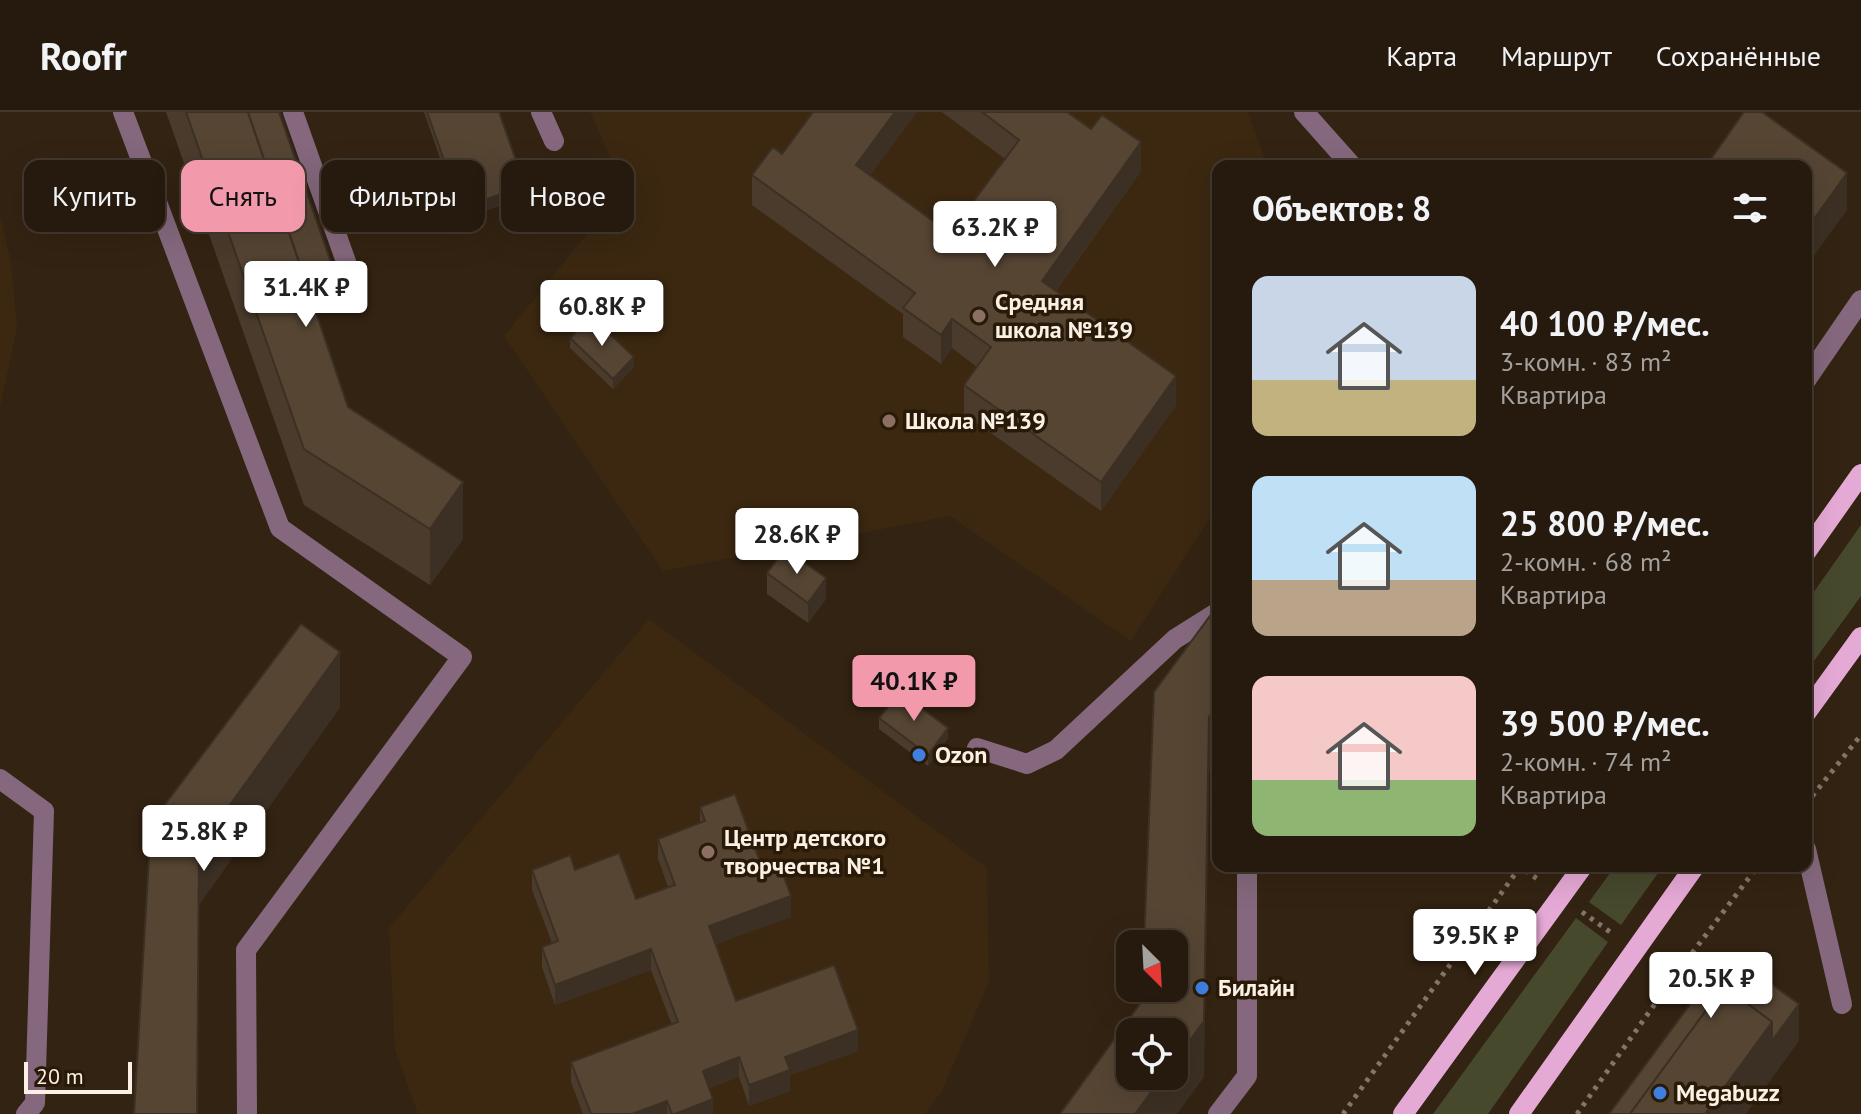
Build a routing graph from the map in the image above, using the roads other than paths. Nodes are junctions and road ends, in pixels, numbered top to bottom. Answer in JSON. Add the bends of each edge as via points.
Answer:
{"nodes":[{"id":1,"x":123,"y":112,"type":"edge"},
{"id":2,"x":293,"y":112,"type":"edge"},
{"id":3,"x":541,"y":112,"type":"edge"},
{"id":4,"x":1304,"y":112,"type":"edge"},
{"id":5,"x":554,"y":141,"type":"dead end"},
{"id":6,"x":1347,"y":160,"type":"edge"},
{"id":7,"x":356,"y":290,"type":"dead end"},
{"id":8,"x":1861,"y":300,"type":"edge"},
{"id":9,"x":1812,"y":371,"type":"edge"},
{"id":10,"x":1861,"y":474,"type":"edge"},
{"id":11,"x":1812,"y":543,"type":"edge"},
{"id":12,"x":1212,"y":616,"type":"edge"},
{"id":13,"x":1861,"y":637,"type":"edge"},
{"id":14,"x":1812,"y":705,"type":"edge"},
{"id":15,"x":977,"y":748,"type":"dead end"},
{"id":16,"x":0,"y":779,"type":"edge"},
{"id":17,"x":1247,"y":872,"type":"edge"},
{"id":18,"x":1579,"y":872,"type":"edge"},
{"id":19,"x":1691,"y":872,"type":"edge"},
{"id":20,"x":1811,"y":872,"type":"edge"},
{"id":21,"x":1842,"y":1004,"type":"dead end"},
{"id":22,"x":26,"y":1114,"type":"edge"},
{"id":23,"x":247,"y":1114,"type":"edge"},
{"id":24,"x":1218,"y":1114,"type":"edge"},
{"id":25,"x":1403,"y":1114,"type":"edge"},
{"id":26,"x":1519,"y":1114,"type":"edge"}],
"edges":[{"from":1,"to":23,"type":"lane","via":[[280,528],[462,657],[246,950]]},
{"from":2,"to":7,"type":"lane"},
{"from":3,"to":5,"type":"lane"},
{"from":4,"to":6,"type":"lane"},
{"from":8,"to":9,"type":"lane"},
{"from":10,"to":11,"type":"main road"},
{"from":12,"to":15,"type":"lane","via":[[1175,639],[1056,750],[1027,764]]},
{"from":13,"to":14,"type":"main road"},
{"from":16,"to":22,"type":"lane","via":[[44,811],[35,1103]]},
{"from":17,"to":24,"type":"lane","via":[[1247,1076]]},
{"from":18,"to":25,"type":"main road"},
{"from":19,"to":26,"type":"main road"},
{"from":20,"to":21,"type":"lane"}]}
